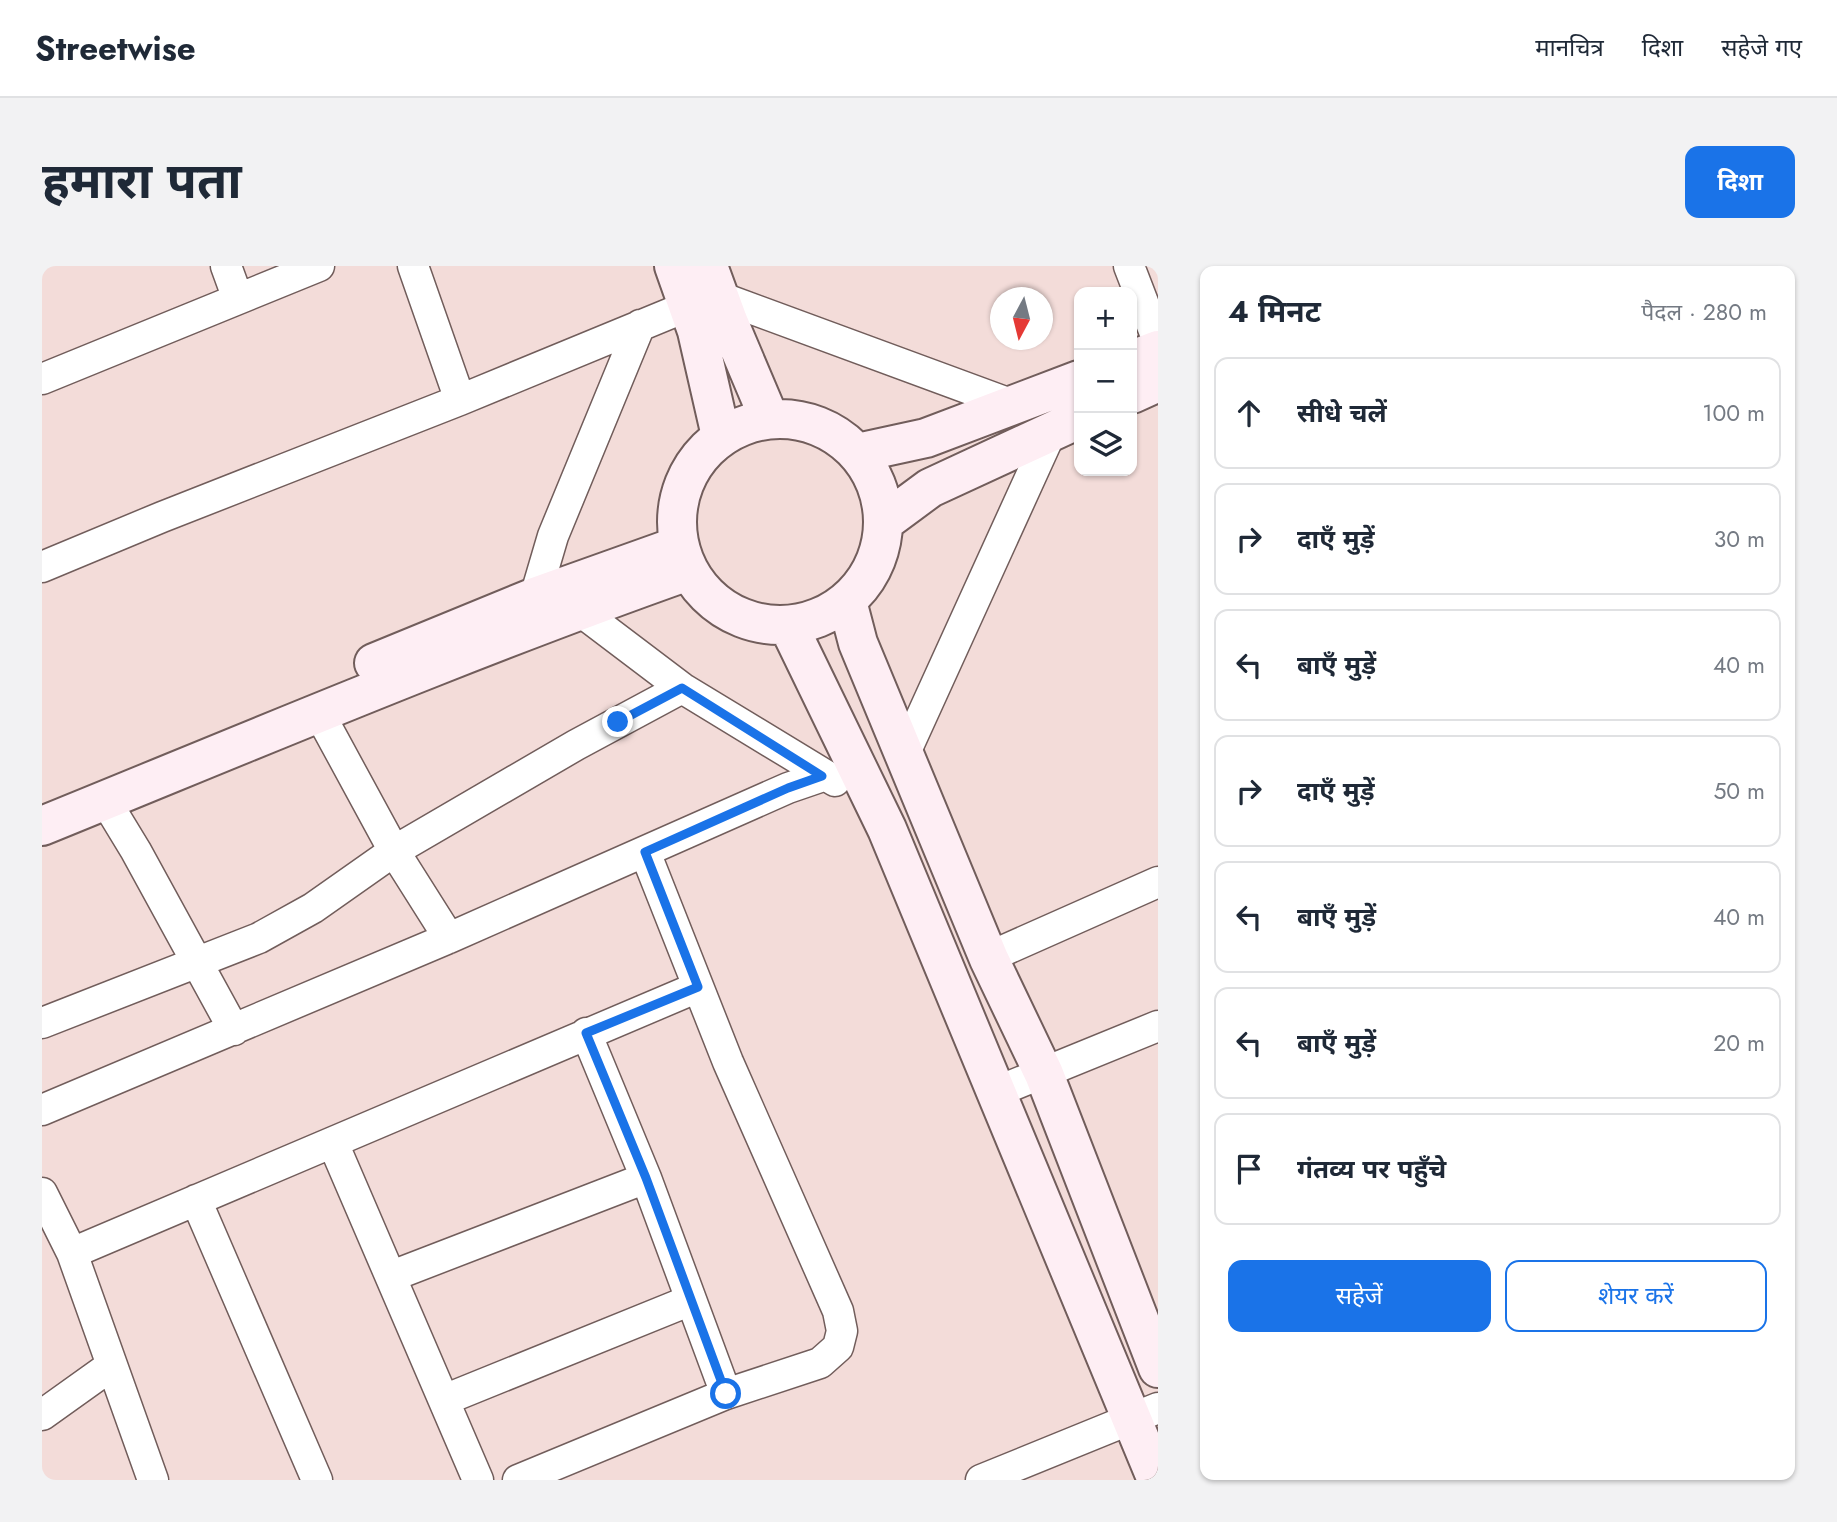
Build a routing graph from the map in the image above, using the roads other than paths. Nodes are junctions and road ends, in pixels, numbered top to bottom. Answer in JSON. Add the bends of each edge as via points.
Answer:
{"nodes":[{"id":1,"x":226,"y":266,"type":"edge"},
{"id":2,"x":319,"y":266,"type":"edge"},
{"id":3,"x":413,"y":266,"type":"edge"},
{"id":4,"x":674,"y":266,"type":"edge"},
{"id":5,"x":1129,"y":266,"type":"edge"},
{"id":6,"x":705,"y":289,"type":"edge"},
{"id":7,"x":238,"y":299,"type":"junction"},
{"id":8,"x":640,"y":325,"type":"junction"},
{"id":9,"x":1158,"y":341,"type":"edge"},
{"id":10,"x":1158,"y":350,"type":"edge"},
{"id":11,"x":1137,"y":358,"type":"edge"},
{"id":12,"x":42,"y":379,"type":"edge"},
{"id":13,"x":1074,"y":382,"type":"edge"},
{"id":14,"x":1158,"y":382,"type":"edge"},
{"id":15,"x":1137,"y":392,"type":"edge"},
{"id":16,"x":460,"y":400,"type":"junction"},
{"id":17,"x":1013,"y":405,"type":"junction"},
{"id":18,"x":769,"y":418,"type":"junction"},
{"id":19,"x":1065,"y":425,"type":"edge"},
{"id":20,"x":720,"y":436,"type":"junction"},
{"id":21,"x":858,"y":453,"type":"junction"},
{"id":22,"x":884,"y":522,"type":"junction"},
{"id":23,"x":683,"y":559,"type":"junction"},
{"id":24,"x":42,"y":567,"type":"edge"},
{"id":25,"x":535,"y":597,"type":"junction"},
{"id":26,"x":847,"y":601,"type":"junction"},
{"id":27,"x":579,"y":610,"type":"junction"},
{"id":28,"x":788,"y":625,"type":"junction"},
{"id":29,"x":682,"y":688,"type":"junction"},
{"id":30,"x":319,"y":713,"type":"junction"},
{"id":31,"x":904,"y":755,"type":"junction"},
{"id":32,"x":822,"y":776,"type":"junction"},
{"id":33,"x":42,"y":799,"type":"edge"},
{"id":34,"x":105,"y":800,"type":"junction"},
{"id":35,"x":880,"y":813,"type":"junction"},
{"id":36,"x":929,"y":813,"type":"junction"},
{"id":37,"x":42,"y":826,"type":"edge"},
{"id":38,"x":394,"y":851,"type":"junction"},
{"id":39,"x":645,"y":852,"type":"junction"},
{"id":40,"x":1158,"y":882,"type":"edge"},
{"id":41,"x":449,"y":939,"type":"junction"},
{"id":42,"x":989,"y":957,"type":"junction"},
{"id":43,"x":197,"y":963,"type":"junction"},
{"id":44,"x":698,"y":987,"type":"junction"},
{"id":45,"x":42,"y":1023,"type":"edge"},
{"id":46,"x":1158,"y":1026,"type":"edge"},
{"id":47,"x":234,"y":1030,"type":"junction"},
{"id":48,"x":586,"y":1033,"type":"junction"},
{"id":49,"x":1044,"y":1074,"type":"junction"},
{"id":50,"x":996,"y":1093,"type":"junction"},
{"id":51,"x":42,"y":1110,"type":"edge"},
{"id":52,"x":333,"y":1143,"type":"junction"},
{"id":53,"x":646,"y":1178,"type":"junction"},
{"id":54,"x":196,"y":1200,"type":"junction"},
{"id":55,"x":44,"y":1206,"type":"edge"},
{"id":56,"x":72,"y":1253,"type":"junction"},
{"id":57,"x":392,"y":1276,"type":"junction"},
{"id":58,"x":691,"y":1300,"type":"junction"},
{"id":59,"x":112,"y":1365,"type":"junction"},
{"id":60,"x":1158,"y":1368,"type":"edge"},
{"id":61,"x":726,"y":1394,"type":"junction"},
{"id":62,"x":444,"y":1400,"type":"junction"},
{"id":63,"x":1144,"y":1414,"type":"edge"},
{"id":64,"x":42,"y":1415,"type":"edge"},
{"id":65,"x":582,"y":1468,"type":"edge"},
{"id":66,"x":150,"y":1479,"type":"edge"},
{"id":67,"x":317,"y":1480,"type":"edge"},
{"id":68,"x":478,"y":1480,"type":"edge"},
{"id":69,"x":518,"y":1480,"type":"edge"},
{"id":70,"x":981,"y":1480,"type":"edge"},
{"id":71,"x":1157,"y":1480,"type":"edge"}],
"edges":[{"from":1,"to":7,"type":"street"},
{"from":2,"to":7,"type":"street"},
{"from":3,"to":16,"type":"street"},
{"from":4,"to":6,"type":"main road"},
{"from":5,"to":9,"type":"street"},
{"from":6,"to":8,"type":"street"},
{"from":6,"to":17,"type":"street"},
{"from":6,"to":18,"type":"main road"},
{"from":6,"to":20,"type":"main road","via":[[696,331]]},
{"from":7,"to":12,"type":"street"},
{"from":8,"to":16,"type":"street"},
{"from":8,"to":25,"type":"street","via":[[553,536]]},
{"from":10,"to":11,"type":"main road"},
{"from":13,"to":17,"type":"main road"},
{"from":14,"to":15,"type":"main road"},
{"from":16,"to":24,"type":"street"},
{"from":17,"to":21,"type":"main road","via":[[926,438]]},
{"from":18,"to":20,"type":"main road"},
{"from":18,"to":21,"type":"main road","via":[[817,425]]},
{"from":19,"to":22,"type":"main road","via":[[930,488]]},
{"from":19,"to":31,"type":"street"},
{"from":20,"to":23,"type":"main road","via":[[688,473],[679,496],[676,522]]},
{"from":21,"to":22,"type":"main road","via":[[872,473]]},
{"from":22,"to":26,"type":"main road","via":[[880,552],[867,579]]},
{"from":23,"to":25,"type":"main road"},
{"from":23,"to":27,"type":"main road"},
{"from":23,"to":28,"type":"main road","via":[[706,595],[730,613],[759,623]]},
{"from":25,"to":33,"type":"main road"},
{"from":26,"to":28,"type":"main road","via":[[820,618]]},
{"from":26,"to":31,"type":"main road","via":[[858,643]]},
{"from":27,"to":29,"type":"street"},
{"from":27,"to":30,"type":"main road"},
{"from":28,"to":35,"type":"main road"},
{"from":29,"to":32,"type":"street"},
{"from":29,"to":38,"type":"street"},
{"from":30,"to":34,"type":"main road"},
{"from":30,"to":38,"type":"street"},
{"from":31,"to":36,"type":"main road"},
{"from":32,"to":35,"type":"street"},
{"from":32,"to":39,"type":"street"},
{"from":34,"to":37,"type":"main road"},
{"from":34,"to":43,"type":"street"},
{"from":35,"to":36,"type":"main road"},
{"from":35,"to":50,"type":"main road"},
{"from":36,"to":42,"type":"main road"},
{"from":38,"to":41,"type":"street"},
{"from":38,"to":43,"type":"street","via":[[313,908],[259,938]]},
{"from":39,"to":41,"type":"street"},
{"from":39,"to":44,"type":"street"},
{"from":40,"to":42,"type":"street"},
{"from":41,"to":47,"type":"street"},
{"from":42,"to":49,"type":"main road"},
{"from":43,"to":45,"type":"street"},
{"from":43,"to":47,"type":"street"},
{"from":44,"to":48,"type":"street"},
{"from":44,"to":61,"type":"street","via":[[838,1311],[842,1331],[838,1347],[820,1363]]},
{"from":46,"to":49,"type":"street"},
{"from":47,"to":51,"type":"street"},
{"from":48,"to":52,"type":"street"},
{"from":48,"to":53,"type":"street"},
{"from":49,"to":50,"type":"street"},
{"from":49,"to":60,"type":"main road"},
{"from":50,"to":63,"type":"main road"},
{"from":52,"to":54,"type":"street"},
{"from":52,"to":57,"type":"street"},
{"from":53,"to":57,"type":"street"},
{"from":53,"to":58,"type":"street"},
{"from":54,"to":56,"type":"street"},
{"from":54,"to":67,"type":"street"},
{"from":55,"to":56,"type":"street"},
{"from":56,"to":59,"type":"street"},
{"from":57,"to":62,"type":"street"},
{"from":58,"to":61,"type":"street"},
{"from":58,"to":62,"type":"street"},
{"from":59,"to":64,"type":"street"},
{"from":59,"to":66,"type":"street"},
{"from":61,"to":65,"type":"street"},
{"from":62,"to":68,"type":"street"},
{"from":63,"to":70,"type":"street"},
{"from":63,"to":71,"type":"main road"},
{"from":65,"to":69,"type":"street"}]}
